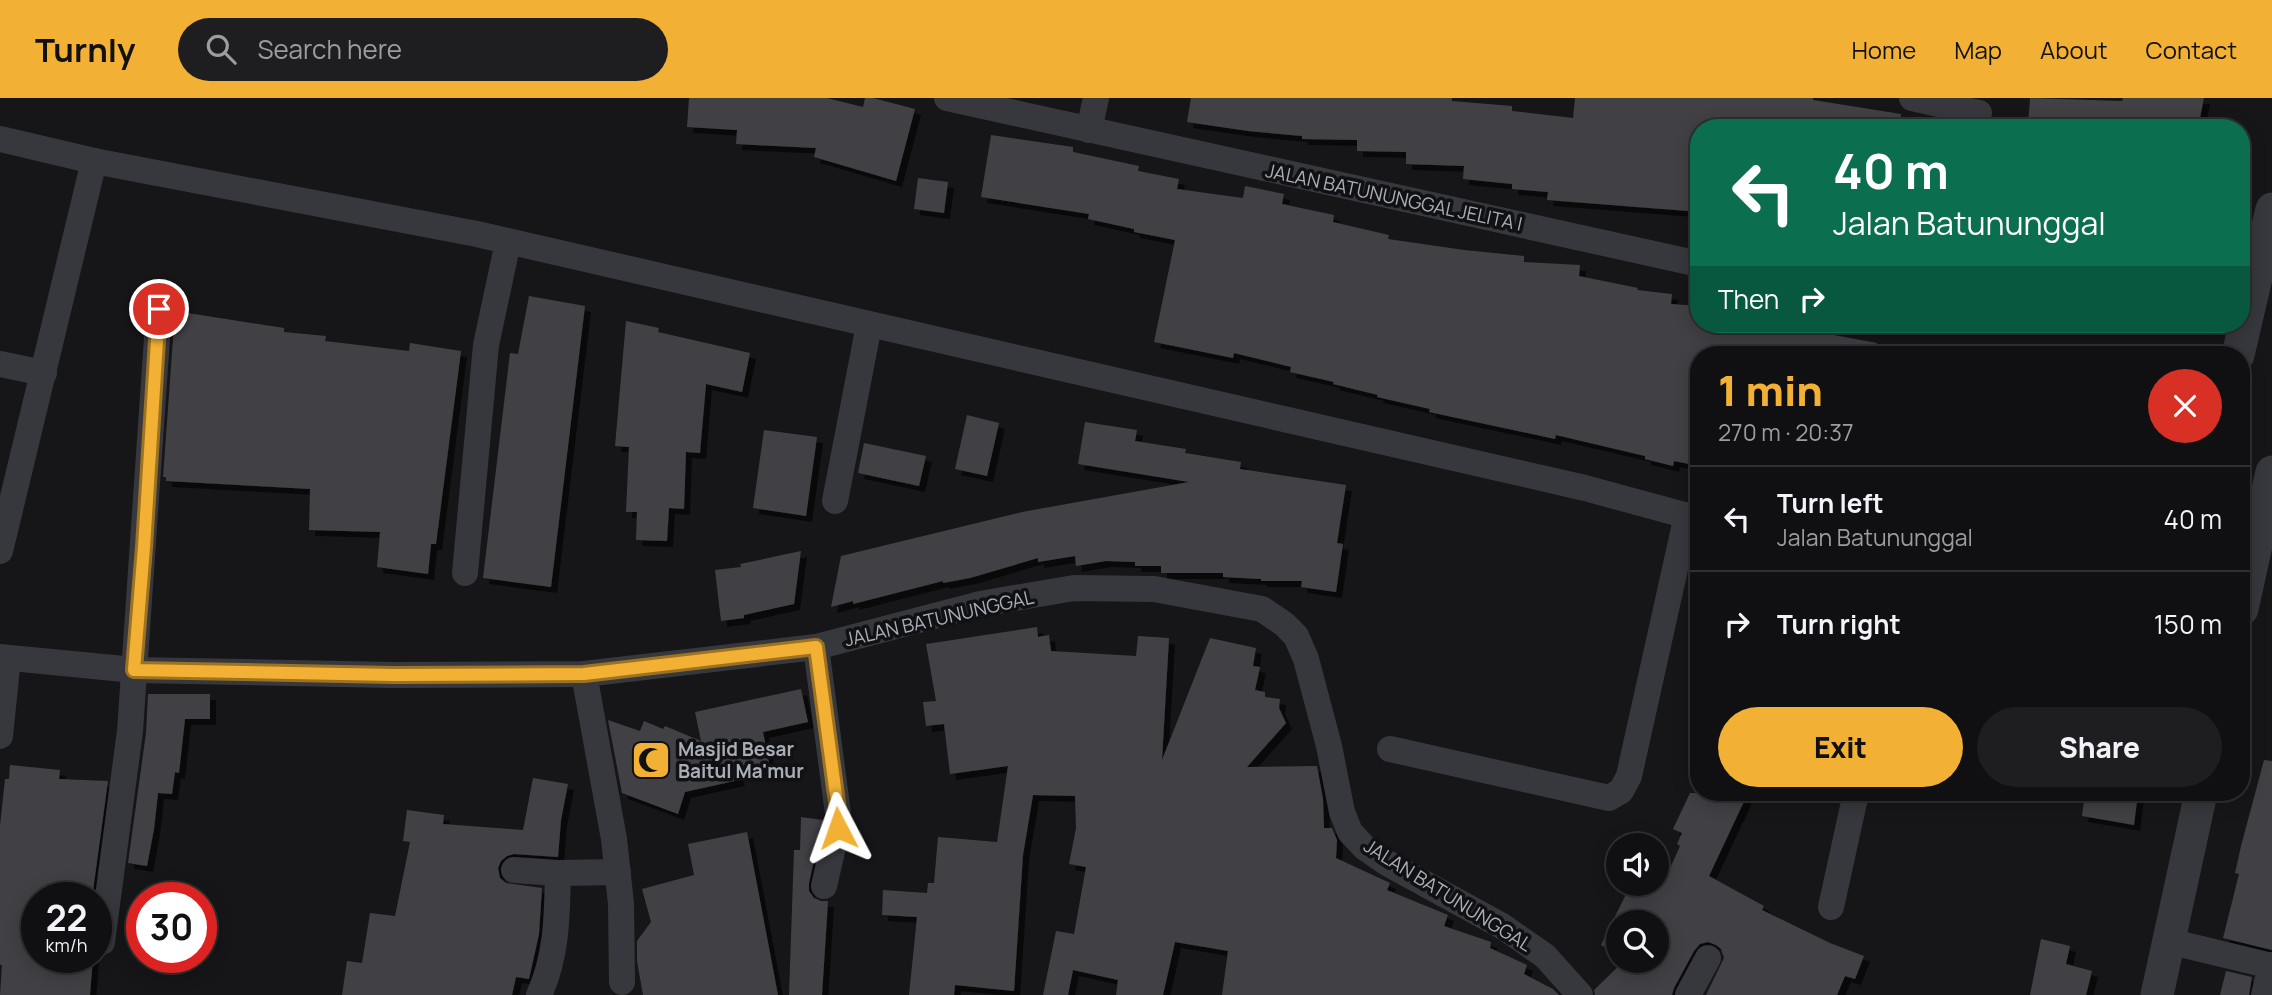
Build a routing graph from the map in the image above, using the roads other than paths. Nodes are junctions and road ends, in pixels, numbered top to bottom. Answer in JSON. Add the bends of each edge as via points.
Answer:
{"nodes":[{"id":1,"x":1096,"y":98,"type":"edge"},
{"id":2,"x":1912,"y":98,"type":"edge"},
{"id":3,"x":952,"y":99,"type":"edge"},
{"id":4,"x":1979,"y":113,"type":"edge"},
{"id":5,"x":1089,"y":130,"type":"junction"},
{"id":6,"x":0,"y":139,"type":"edge"},
{"id":7,"x":94,"y":161,"type":"junction"},
{"id":8,"x":2272,"y":209,"type":"edge"},
{"id":9,"x":508,"y":242,"type":"junction"},
{"id":10,"x":1690,"y":262,"type":"edge"},
{"id":11,"x":2250,"y":303,"type":"edge"},
{"id":12,"x":159,"y":309,"type":"dead end"},
{"id":13,"x":869,"y":325,"type":"junction"},
{"id":14,"x":0,"y":364,"type":"edge"},
{"id":15,"x":44,"y":373,"type":"junction"},
{"id":16,"x":2272,"y":471,"type":"edge"},
{"id":17,"x":835,"y":500,"type":"dead end"},
{"id":18,"x":1690,"y":516,"type":"edge"},
{"id":19,"x":1690,"y":529,"type":"edge"},
{"id":20,"x":0,"y":551,"type":"edge"},
{"id":21,"x":2250,"y":572,"type":"edge"},
{"id":22,"x":465,"y":573,"type":"dead end"},
{"id":23,"x":816,"y":647,"type":"junction"},
{"id":24,"x":4,"y":657,"type":"edge"},
{"id":25,"x":134,"y":670,"type":"junction"},
{"id":26,"x":584,"y":674,"type":"junction"},
{"id":27,"x":0,"y":736,"type":"edge"},
{"id":28,"x":1390,"y":749,"type":"dead end"},
{"id":29,"x":1854,"y":801,"type":"edge"},
{"id":30,"x":2195,"y":801,"type":"edge"},
{"id":31,"x":514,"y":870,"type":"dead end"},
{"id":32,"x":589,"y":873,"type":"junction"},
{"id":33,"x":111,"y":882,"type":"edge"},
{"id":34,"x":824,"y":886,"type":"dead end"},
{"id":35,"x":1831,"y":907,"type":"dead end"},
{"id":36,"x":2168,"y":941,"type":"junction"},
{"id":37,"x":1708,"y":958,"type":"dead end"},
{"id":38,"x":2272,"y":966,"type":"edge"},
{"id":39,"x":622,"y":982,"type":"dead end"},
{"id":40,"x":539,"y":995,"type":"edge"},
{"id":41,"x":1580,"y":995,"type":"edge"},
{"id":42,"x":1688,"y":995,"type":"edge"},
{"id":43,"x":2157,"y":995,"type":"edge"},
{"id":44,"x":2264,"y":995,"type":"edge"}],
"edges":[{"from":1,"to":5,"type":"street"},
{"from":2,"to":4,"type":"street"},
{"from":3,"to":5,"type":"street","name":"JALAN BATUNUNGGAL JELITA I"},
{"from":5,"to":10,"type":"street","name":"JALAN BATUNUNGGAL JELITA I"},
{"from":6,"to":7,"type":"street"},
{"from":7,"to":9,"type":"street"},
{"from":7,"to":15,"type":"street"},
{"from":8,"to":11,"type":"street"},
{"from":9,"to":13,"type":"street"},
{"from":9,"to":22,"type":"street","via":[[486,345]]},
{"from":12,"to":25,"type":"street"},
{"from":13,"to":17,"type":"street"},
{"from":13,"to":18,"type":"street","via":[[1586,488]]},
{"from":14,"to":15,"type":"street"},
{"from":15,"to":20,"type":"street"},
{"from":16,"to":21,"type":"street"},
{"from":19,"to":28,"type":"street","via":[[1629,776],[1621,791],[1609,798]]},
{"from":23,"to":26,"type":"street","name":"JALAN BATUNUNGGAL"},
{"from":23,"to":34,"type":"street","via":[[839,821]]},
{"from":23,"to":41,"type":"street","name":"JALAN BATUNUNGGAL","via":[[981,604],[1074,588],[1154,589],[1262,609],[1296,636],[1306,659],[1350,832],[1364,848],[1502,926],[1545,956]]},
{"from":24,"to":25,"type":"street","name":"JALAN BATUNUNGGAL"},
{"from":24,"to":27,"type":"street"},
{"from":25,"to":26,"type":"street","name":"JALAN BATUNUNGGAL"},
{"from":25,"to":33,"type":"street"},
{"from":26,"to":32,"type":"street"},
{"from":29,"to":35,"type":"street"},
{"from":30,"to":36,"type":"street"},
{"from":31,"to":32,"type":"street"},
{"from":32,"to":39,"type":"street","via":[[621,904]]},
{"from":32,"to":40,"type":"street","via":[[556,943]]},
{"from":36,"to":38,"type":"street"},
{"from":36,"to":43,"type":"street"},
{"from":37,"to":42,"type":"street"},
{"from":38,"to":44,"type":"street"}]}
